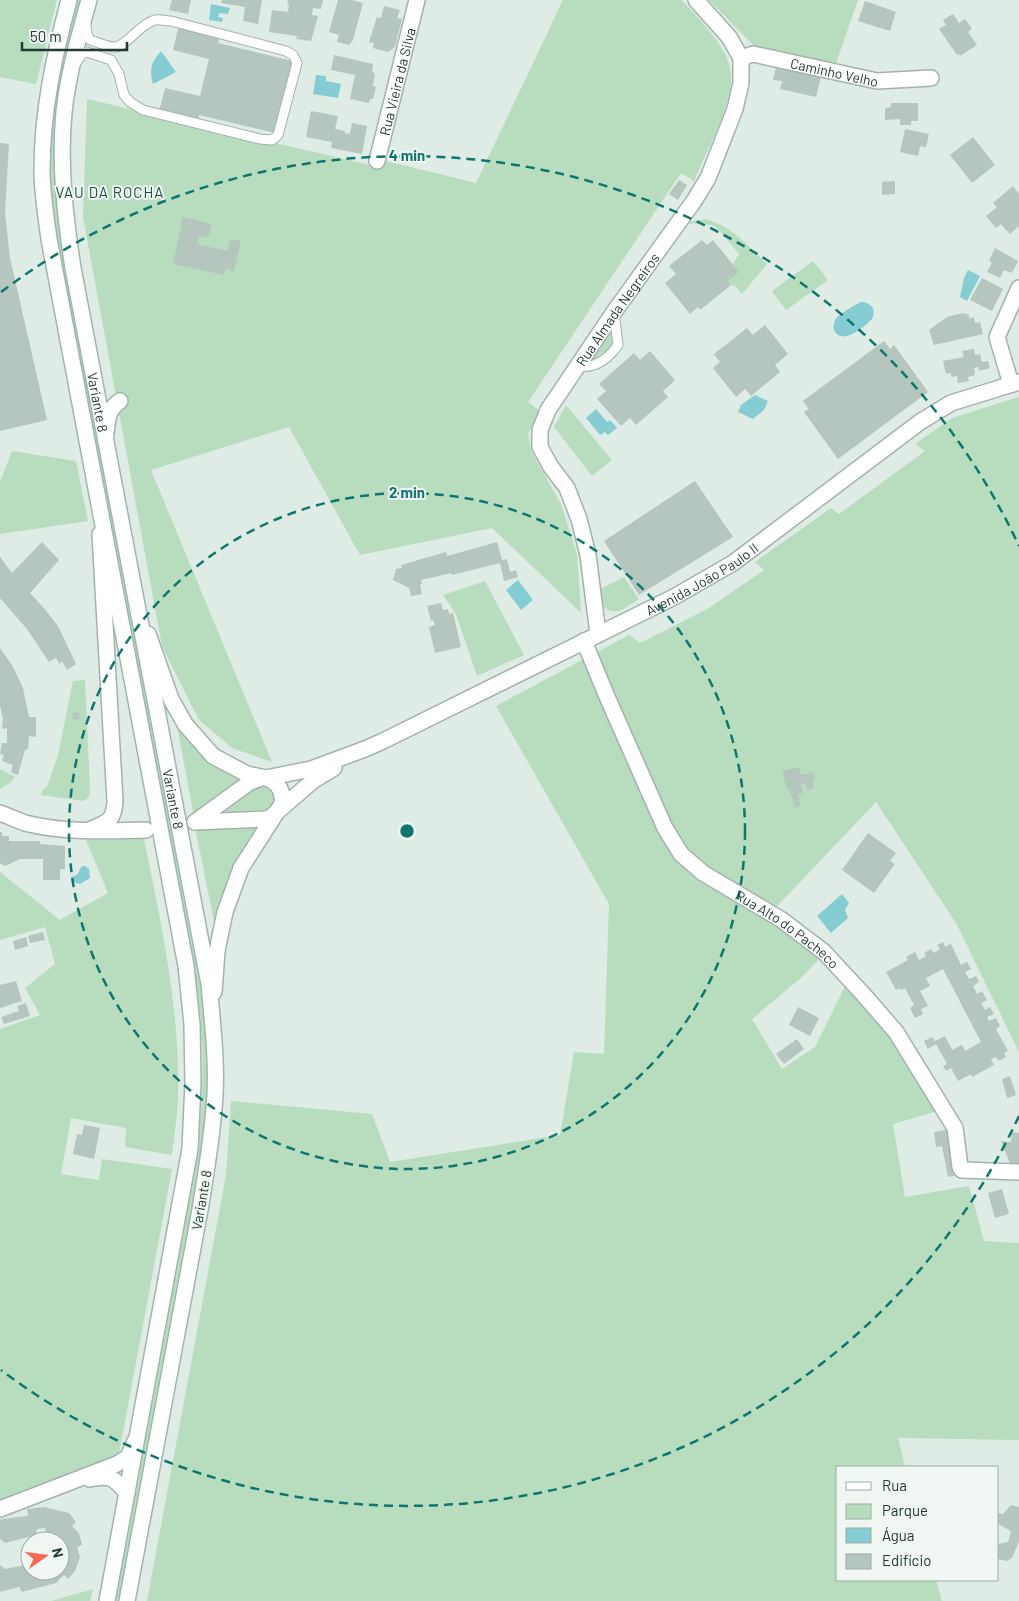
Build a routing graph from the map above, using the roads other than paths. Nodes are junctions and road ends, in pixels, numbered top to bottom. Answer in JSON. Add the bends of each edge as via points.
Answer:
{"nodes":[{"id":1,"x":69,"y":0,"type":"edge"},
{"id":2,"x":417,"y":0,"type":"edge"},
{"id":3,"x":696,"y":0,"type":"edge"},
{"id":4,"x":87,"y":6,"type":"edge"},
{"id":5,"x":740,"y":58,"type":"junction"},
{"id":6,"x":71,"y":72,"type":"junction"},
{"id":7,"x":931,"y":78,"type":"dead end"},
{"id":8,"x":377,"y":162,"type":"dead end"},
{"id":9,"x":1019,"y":288,"type":"edge"},
{"id":10,"x":614,"y":312,"type":"junction"},
{"id":11,"x":578,"y":366,"type":"junction"},
{"id":12,"x":94,"y":379,"type":"junction"},
{"id":13,"x":1015,"y":383,"type":"edge"},
{"id":14,"x":105,"y":439,"type":"junction"},
{"id":15,"x":98,"y":503,"type":"junction"},
{"id":16,"x":130,"y":565,"type":"junction"},
{"id":17,"x":591,"y":637,"type":"junction"},
{"id":18,"x":365,"y":749,"type":"junction"},
{"id":19,"x":264,"y":778,"type":"junction"},
{"id":20,"x":115,"y":801,"type":"junction"},
{"id":21,"x":278,"y":812,"type":"junction"},
{"id":22,"x":0,"y":813,"type":"edge"},
{"id":23,"x":89,"y":830,"type":"junction"},
{"id":24,"x":214,"y":1037,"type":"junction"},
{"id":25,"x":1019,"y":1172,"type":"edge"},
{"id":26,"x":137,"y":1437,"type":"junction"},
{"id":27,"x":71,"y":1482,"type":"junction"},
{"id":28,"x":127,"y":1493,"type":"junction"},
{"id":29,"x":0,"y":1509,"type":"edge"},
{"id":30,"x":107,"y":1601,"type":"edge"},
{"id":31,"x":127,"y":1601,"type":"edge"}],
"edges":[{"from":1,"to":15,"type":"street","name":"Variante 8","via":[[45,107],[42,172],[49,239]]},
{"from":2,"to":8,"type":"street","name":"Rua Vieira da Silva"},
{"from":3,"to":5,"type":"street","name":"Rua Almada Negreiros","via":[[729,37]]},
{"from":4,"to":6,"type":"street","name":"Variante 8"},
{"from":4,"to":6,"type":"lane","via":[[90,40],[114,48],[125,44],[132,34],[156,20],[172,21],[286,51],[297,63],[278,135],[272,140],[143,110],[124,95],[120,74],[111,60],[86,52]]},
{"from":5,"to":7,"type":"street","name":"Caminho Velho","via":[[753,54],[877,81]]},
{"from":5,"to":10,"type":"street","name":"Rua Almada Negreiros","via":[[741,83],[736,109],[708,178]]},
{"from":6,"to":12,"type":"street","name":"Variante 8","via":[[62,147],[65,219]]},
{"from":9,"to":13,"type":"street","via":[[997,337]]},
{"from":10,"to":11,"type":"street","name":"Rua Almada Negreiros"},
{"from":10,"to":11,"type":"lane","via":[[618,345],[595,365],[588,368]]},
{"from":11,"to":17,"type":"street","name":"Rua Almada Negreiros","via":[[548,410],[540,430],[540,447],[567,488],[579,519],[588,555]]},
{"from":12,"to":14,"type":"street","name":"Variante 8"},
{"from":12,"to":14,"type":"street","via":[[103,393],[112,400],[120,401],[109,414]]},
{"from":13,"to":17,"type":"street","name":"Avenida João Paulo II","via":[[951,403],[920,422],[733,563],[674,597]]},
{"from":14,"to":16,"type":"street","name":"Variante 8"},
{"from":15,"to":20,"type":"street"},
{"from":15,"to":26,"type":"street","name":"Variante 8","via":[[186,966],[192,1024],[194,1083],[190,1149]]},
{"from":16,"to":19,"type":"street","via":[[151,646],[171,699],[185,724],[213,756],[239,770]]},
{"from":16,"to":24,"type":"street","name":"Variante 8","via":[[209,984]]},
{"from":17,"to":18,"type":"street","name":"Avenida João Paulo II"},
{"from":17,"to":25,"type":"street","name":"Rua Alto do Pacheco","via":[[608,699],[665,828],[681,854],[702,873],[782,920],[824,952],[863,994],[896,1032],[955,1128],[962,1170]]},
{"from":18,"to":19,"type":"street","via":[[311,768]]},
{"from":18,"to":21,"type":"street","via":[[314,780]]},
{"from":19,"to":21,"type":"street","via":[[274,781],[282,792],[283,800]]},
{"from":19,"to":21,"type":"street","via":[[250,782],[194,822],[266,819]]},
{"from":20,"to":23,"type":"street","via":[[115,813],[108,822]]},
{"from":20,"to":23,"type":"street","via":[[118,814],[125,823],[146,830]]},
{"from":21,"to":24,"type":"street","via":[[241,868],[225,912],[216,951]]},
{"from":22,"to":23,"type":"street","via":[[26,823]]},
{"from":24,"to":31,"type":"street","name":"Variante 8","via":[[215,1094],[210,1149]]},
{"from":26,"to":27,"type":"street","via":[[128,1457]]},
{"from":26,"to":28,"type":"street","name":"Variante 8"},
{"from":27,"to":28,"type":"street","via":[[104,1476],[115,1480]]},
{"from":27,"to":29,"type":"street"},
{"from":28,"to":30,"type":"street","name":"Variante 8"}]}
